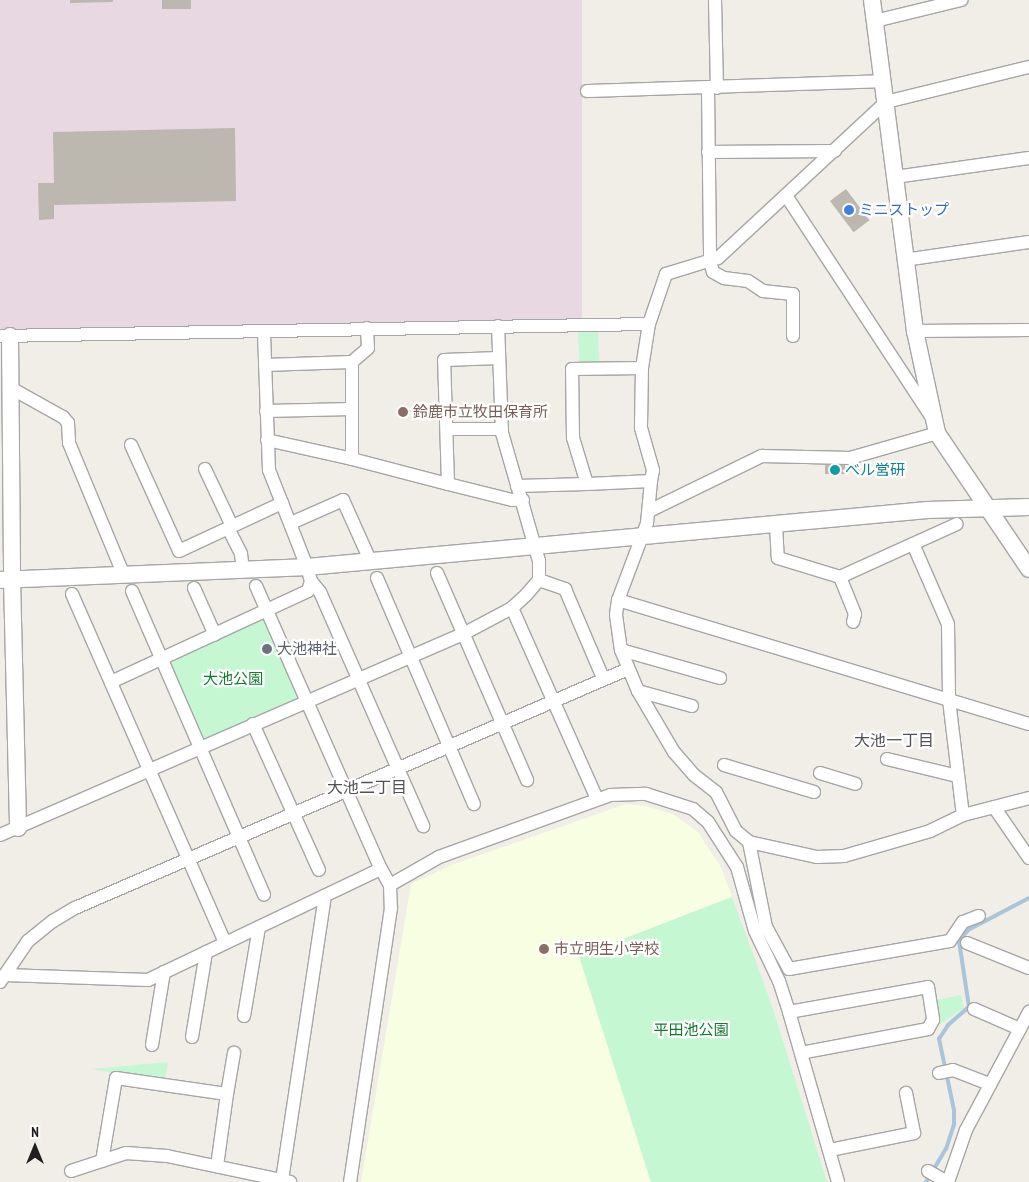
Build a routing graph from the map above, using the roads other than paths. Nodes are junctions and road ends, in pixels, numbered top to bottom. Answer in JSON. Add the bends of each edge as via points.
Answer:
{"nodes":[{"id":1,"x":715,"y":0,"type":"edge"},
{"id":2,"x":872,"y":0,"type":"edge"},
{"id":3,"x":961,"y":0,"type":"edge"},
{"id":4,"x":875,"y":21,"type":"junction"},
{"id":5,"x":1029,"y":67,"type":"edge"},
{"id":6,"x":882,"y":81,"type":"junction"},
{"id":7,"x":712,"y":88,"type":"junction"},
{"id":8,"x":587,"y":91,"type":"dead end"},
{"id":9,"x":886,"y":102,"type":"junction"},
{"id":10,"x":835,"y":150,"type":"junction"},
{"id":11,"x":708,"y":152,"type":"junction"},
{"id":12,"x":1029,"y":158,"type":"edge"},
{"id":13,"x":894,"y":177,"type":"junction"},
{"id":14,"x":787,"y":196,"type":"junction"},
{"id":15,"x":1029,"y":242,"type":"edge"},
{"id":16,"x":904,"y":260,"type":"junction"},
{"id":17,"x":710,"y":261,"type":"junction"},
{"id":18,"x":649,"y":324,"type":"junction"},
{"id":19,"x":498,"y":326,"type":"junction"},
{"id":20,"x":367,"y":328,"type":"junction"},
{"id":21,"x":1029,"y":330,"type":"edge"},
{"id":22,"x":264,"y":331,"type":"junction"},
{"id":23,"x":915,"y":331,"type":"junction"},
{"id":24,"x":5,"y":336,"type":"edge"},
{"id":25,"x":792,"y":336,"type":"dead end"},
{"id":26,"x":499,"y":358,"type":"junction"},
{"id":27,"x":352,"y":362,"type":"junction"},
{"id":28,"x":265,"y":365,"type":"junction"},
{"id":29,"x":642,"y":368,"type":"junction"},
{"id":30,"x":10,"y":387,"type":"junction"},
{"id":31,"x":352,"y":409,"type":"junction"},
{"id":32,"x":266,"y":411,"type":"junction"},
{"id":33,"x":447,"y":429,"type":"junction"},
{"id":34,"x":502,"y":429,"type":"junction"},
{"id":35,"x":937,"y":429,"type":"junction"},
{"id":36,"x":267,"y":440,"type":"junction"},
{"id":37,"x":131,"y":445,"type":"dead end"},
{"id":38,"x":352,"y":459,"type":"junction"},
{"id":39,"x":205,"y":469,"type":"dead end"},
{"id":40,"x":651,"y":481,"type":"junction"},
{"id":41,"x":448,"y":484,"type":"junction"},
{"id":42,"x":587,"y":484,"type":"junction"},
{"id":43,"x":517,"y":486,"type":"junction"},
{"id":44,"x":523,"y":500,"type":"junction"},
{"id":45,"x":282,"y":503,"type":"junction"},
{"id":46,"x":1029,"y":507,"type":"edge"},
{"id":47,"x":988,"y":509,"type":"junction"},
{"id":48,"x":649,"y":511,"type":"junction"},
{"id":49,"x":291,"y":523,"type":"junction"},
{"id":50,"x":776,"y":524,"type":"junction"},
{"id":51,"x":957,"y":524,"type":"dead end"},
{"id":52,"x":230,"y":527,"type":"junction"},
{"id":53,"x":642,"y":534,"type":"junction"},
{"id":54,"x":535,"y":544,"type":"junction"},
{"id":55,"x":913,"y":544,"type":"junction"},
{"id":56,"x":370,"y":560,"type":"junction"},
{"id":57,"x":1029,"y":569,"type":"edge"},
{"id":58,"x":243,"y":570,"type":"junction"},
{"id":59,"x":437,"y":573,"type":"dead end"},
{"id":60,"x":309,"y":574,"type":"junction"},
{"id":61,"x":124,"y":576,"type":"junction"},
{"id":62,"x":840,"y":577,"type":"junction"},
{"id":63,"x":377,"y":578,"type":"dead end"},
{"id":64,"x":6,"y":579,"type":"edge"},
{"id":65,"x":539,"y":580,"type":"junction"},
{"id":66,"x":256,"y":586,"type":"dead end"},
{"id":67,"x":194,"y":588,"type":"dead end"},
{"id":68,"x":132,"y":591,"type":"dead end"},
{"id":69,"x":72,"y":594,"type":"dead end"},
{"id":70,"x":618,"y":600,"type":"junction"},
{"id":71,"x":512,"y":608,"type":"junction"},
{"id":72,"x":267,"y":611,"type":"junction"},
{"id":73,"x":853,"y":622,"type":"dead end"},
{"id":74,"x":463,"y":634,"type":"junction"},
{"id":75,"x":215,"y":635,"type":"junction"},
{"id":76,"x":621,"y":650,"type":"junction"},
{"id":77,"x":410,"y":656,"type":"junction"},
{"id":78,"x":162,"y":658,"type":"junction"},
{"id":79,"x":628,"y":669,"type":"junction"},
{"id":80,"x":360,"y":678,"type":"junction"},
{"id":81,"x":604,"y":678,"type":"junction"},
{"id":82,"x":720,"y":678,"type":"dead end"},
{"id":83,"x":111,"y":682,"type":"junction"},
{"id":84,"x":638,"y":691,"type":"junction"},
{"id":85,"x":306,"y":700,"type":"junction"},
{"id":86,"x":949,"y":700,"type":"junction"},
{"id":87,"x":553,"y":701,"type":"junction"},
{"id":88,"x":692,"y":706,"type":"dead end"},
{"id":89,"x":502,"y":722,"type":"junction"},
{"id":90,"x":253,"y":724,"type":"junction"},
{"id":91,"x":1029,"y":724,"type":"edge"},
{"id":92,"x":202,"y":746,"type":"junction"},
{"id":93,"x":449,"y":746,"type":"junction"},
{"id":94,"x":887,"y":759,"type":"dead end"},
{"id":95,"x":724,"y":765,"type":"dead end"},
{"id":96,"x":398,"y":768,"type":"junction"},
{"id":97,"x":148,"y":771,"type":"junction"},
{"id":98,"x":820,"y":773,"type":"dead end"},
{"id":99,"x":958,"y":776,"type":"junction"},
{"id":100,"x":527,"y":780,"type":"dead end"},
{"id":101,"x":855,"y":784,"type":"dead end"},
{"id":102,"x":346,"y":790,"type":"junction"},
{"id":103,"x":814,"y":792,"type":"dead end"},
{"id":104,"x":1029,"y":798,"type":"edge"},
{"id":105,"x":597,"y":799,"type":"junction"},
{"id":106,"x":474,"y":804,"type":"dead end"},
{"id":107,"x":994,"y":807,"type":"junction"},
{"id":108,"x":292,"y":814,"type":"junction"},
{"id":109,"x":963,"y":815,"type":"junction"},
{"id":110,"x":423,"y":826,"type":"dead end"},
{"id":111,"x":18,"y":828,"type":"junction"},
{"id":112,"x":0,"y":834,"type":"edge"},
{"id":113,"x":239,"y":837,"type":"junction"},
{"id":114,"x":749,"y":842,"type":"junction"},
{"id":115,"x":1029,"y":858,"type":"edge"},
{"id":116,"x":188,"y":860,"type":"junction"},
{"id":117,"x":381,"y":869,"type":"junction"},
{"id":118,"x":319,"y":870,"type":"dead end"},
{"id":119,"x":390,"y":885,"type":"junction"},
{"id":120,"x":264,"y":894,"type":"dead end"},
{"id":121,"x":325,"y":896,"type":"junction"},
{"id":122,"x":979,"y":916,"type":"dead end"},
{"id":123,"x":259,"y":927,"type":"junction"},
{"id":124,"x":760,"y":929,"type":"junction"},
{"id":125,"x":225,"y":943,"type":"junction"},
{"id":126,"x":967,"y":943,"type":"dead end"},
{"id":127,"x":206,"y":952,"type":"junction"},
{"id":128,"x":1029,"y":968,"type":"edge"},
{"id":129,"x":164,"y":972,"type":"junction"},
{"id":130,"x":2,"y":978,"type":"edge"},
{"id":131,"x":974,"y":1009,"type":"dead end"},
{"id":132,"x":789,"y":1012,"type":"junction"},
{"id":133,"x":1029,"y":1012,"type":"edge"},
{"id":134,"x":244,"y":1016,"type":"dead end"},
{"id":135,"x":1020,"y":1029,"type":"junction"},
{"id":136,"x":192,"y":1037,"type":"dead end"},
{"id":137,"x":152,"y":1045,"type":"dead end"},
{"id":138,"x":234,"y":1053,"type":"dead end"},
{"id":139,"x":801,"y":1053,"type":"junction"},
{"id":140,"x":939,"y":1073,"type":"dead end"},
{"id":141,"x":990,"y":1084,"type":"junction"},
{"id":142,"x":906,"y":1093,"type":"dead end"},
{"id":143,"x":227,"y":1094,"type":"junction"},
{"id":144,"x":830,"y":1150,"type":"junction"},
{"id":145,"x":102,"y":1161,"type":"junction"},
{"id":146,"x":217,"y":1166,"type":"junction"},
{"id":147,"x":71,"y":1171,"type":"dead end"},
{"id":148,"x":941,"y":1178,"type":"edge"},
{"id":149,"x":286,"y":1181,"type":"edge"},
{"id":150,"x":350,"y":1182,"type":"edge"},
{"id":151,"x":838,"y":1182,"type":"edge"}],
"edges":[{"from":1,"to":7,"type":"street"},
{"from":2,"to":4,"type":"street"},
{"from":3,"to":4,"type":"street"},
{"from":4,"to":6,"type":"street"},
{"from":5,"to":9,"type":"street"},
{"from":6,"to":7,"type":"street"},
{"from":6,"to":9,"type":"street"},
{"from":7,"to":8,"type":"street"},
{"from":7,"to":11,"type":"street"},
{"from":9,"to":10,"type":"street"},
{"from":9,"to":13,"type":"street"},
{"from":10,"to":11,"type":"street"},
{"from":10,"to":14,"type":"street"},
{"from":11,"to":17,"type":"street"},
{"from":12,"to":13,"type":"street"},
{"from":13,"to":16,"type":"street"},
{"from":14,"to":17,"type":"street","via":[[718,258]]},
{"from":14,"to":35,"type":"street"},
{"from":15,"to":16,"type":"street"},
{"from":16,"to":23,"type":"street"},
{"from":17,"to":18,"type":"street","via":[[666,274]]},
{"from":17,"to":25,"type":"street","via":[[712,272],[724,278],[748,281],[763,291],[792,294]]},
{"from":18,"to":19,"type":"street"},
{"from":18,"to":29,"type":"street"},
{"from":19,"to":20,"type":"street"},
{"from":19,"to":26,"type":"street"},
{"from":20,"to":22,"type":"street"},
{"from":20,"to":27,"type":"street","via":[[368,348]]},
{"from":21,"to":23,"type":"street"},
{"from":22,"to":24,"type":"street"},
{"from":22,"to":28,"type":"street"},
{"from":23,"to":35,"type":"street"},
{"from":24,"to":30,"type":"street"},
{"from":26,"to":33,"type":"street","via":[[444,360]]},
{"from":26,"to":34,"type":"street"},
{"from":27,"to":28,"type":"street"},
{"from":27,"to":31,"type":"street"},
{"from":28,"to":32,"type":"street"},
{"from":29,"to":40,"type":"street","via":[[641,428],[652,470]]},
{"from":29,"to":42,"type":"street","via":[[572,369],[573,438]]},
{"from":30,"to":61,"type":"street","via":[[68,423],[69,443]]},
{"from":30,"to":64,"type":"street"},
{"from":31,"to":32,"type":"street"},
{"from":31,"to":38,"type":"street"},
{"from":32,"to":36,"type":"street"},
{"from":33,"to":34,"type":"street"},
{"from":33,"to":41,"type":"street"},
{"from":34,"to":43,"type":"street"},
{"from":35,"to":47,"type":"street"},
{"from":35,"to":48,"type":"street","via":[[850,458],[762,456]]},
{"from":36,"to":38,"type":"street"},
{"from":36,"to":45,"type":"street","via":[[269,470]]},
{"from":37,"to":52,"type":"street","via":[[179,550]]},
{"from":38,"to":41,"type":"street"},
{"from":39,"to":52,"type":"street"},
{"from":40,"to":42,"type":"street"},
{"from":40,"to":48,"type":"street"},
{"from":41,"to":44,"type":"street"},
{"from":42,"to":43,"type":"street"},
{"from":43,"to":44,"type":"street"},
{"from":44,"to":54,"type":"street"},
{"from":45,"to":49,"type":"street"},
{"from":45,"to":52,"type":"street"},
{"from":46,"to":47,"type":"street"},
{"from":47,"to":50,"type":"street","via":[[927,510]]},
{"from":47,"to":57,"type":"street"},
{"from":48,"to":53,"type":"street"},
{"from":49,"to":56,"type":"street","via":[[343,500]]},
{"from":49,"to":60,"type":"street"},
{"from":50,"to":53,"type":"street"},
{"from":50,"to":62,"type":"street","via":[[778,558]]},
{"from":51,"to":55,"type":"street"},
{"from":52,"to":58,"type":"street","via":[[241,554]]},
{"from":53,"to":54,"type":"street"},
{"from":53,"to":70,"type":"street"},
{"from":54,"to":56,"type":"street"},
{"from":54,"to":65,"type":"street"},
{"from":55,"to":62,"type":"street"},
{"from":55,"to":86,"type":"street","via":[[948,624]]},
{"from":56,"to":60,"type":"street"},
{"from":58,"to":60,"type":"street"},
{"from":58,"to":61,"type":"street"},
{"from":59,"to":74,"type":"street"},
{"from":60,"to":72,"type":"street","via":[[308,591]]},
{"from":60,"to":80,"type":"street"},
{"from":61,"to":64,"type":"street"},
{"from":62,"to":73,"type":"street","via":[[855,614]]},
{"from":63,"to":77,"type":"street"},
{"from":64,"to":111,"type":"street"},
{"from":65,"to":71,"type":"street"},
{"from":65,"to":81,"type":"street","via":[[565,589]]},
{"from":66,"to":72,"type":"street"},
{"from":67,"to":75,"type":"street"},
{"from":68,"to":78,"type":"street"},
{"from":69,"to":83,"type":"street"},
{"from":70,"to":76,"type":"street","via":[[616,615]]},
{"from":70,"to":86,"type":"street"},
{"from":71,"to":74,"type":"street"},
{"from":71,"to":87,"type":"street"},
{"from":72,"to":75,"type":"street"},
{"from":72,"to":85,"type":"street"},
{"from":74,"to":77,"type":"street"},
{"from":74,"to":89,"type":"street"},
{"from":75,"to":78,"type":"street"},
{"from":76,"to":79,"type":"street"},
{"from":76,"to":82,"type":"street"},
{"from":77,"to":80,"type":"street"},
{"from":77,"to":93,"type":"street"},
{"from":78,"to":83,"type":"street"},
{"from":78,"to":92,"type":"street"},
{"from":79,"to":81,"type":"street"},
{"from":79,"to":84,"type":"street"},
{"from":80,"to":85,"type":"street"},
{"from":80,"to":96,"type":"street"},
{"from":81,"to":87,"type":"street"},
{"from":83,"to":97,"type":"street"},
{"from":84,"to":88,"type":"street"},
{"from":84,"to":114,"type":"street","via":[[674,752],[694,775],[716,792],[736,832]]},
{"from":85,"to":90,"type":"street"},
{"from":85,"to":102,"type":"street"},
{"from":86,"to":91,"type":"street"},
{"from":86,"to":99,"type":"street"},
{"from":87,"to":89,"type":"street"},
{"from":87,"to":105,"type":"street"},
{"from":89,"to":93,"type":"street"},
{"from":89,"to":100,"type":"street"},
{"from":90,"to":92,"type":"street"},
{"from":90,"to":108,"type":"street"},
{"from":92,"to":97,"type":"street"},
{"from":92,"to":113,"type":"street"},
{"from":93,"to":96,"type":"street"},
{"from":93,"to":106,"type":"street"},
{"from":94,"to":99,"type":"street"},
{"from":95,"to":103,"type":"street"},
{"from":96,"to":102,"type":"street"},
{"from":96,"to":110,"type":"street"},
{"from":97,"to":111,"type":"street"},
{"from":97,"to":116,"type":"street"},
{"from":98,"to":101,"type":"street"},
{"from":99,"to":109,"type":"street"},
{"from":102,"to":108,"type":"street"},
{"from":102,"to":117,"type":"street"},
{"from":104,"to":107,"type":"street"},
{"from":105,"to":119,"type":"street","via":[[439,857]]},
{"from":105,"to":124,"type":"street","via":[[646,794],[684,804],[700,815],[724,844],[737,867]]},
{"from":107,"to":109,"type":"street"},
{"from":107,"to":115,"type":"street"},
{"from":108,"to":113,"type":"street"},
{"from":108,"to":118,"type":"street"},
{"from":109,"to":114,"type":"street","via":[[930,831],[844,856],[817,858]]},
{"from":111,"to":112,"type":"street"},
{"from":113,"to":116,"type":"street"},
{"from":113,"to":120,"type":"street"},
{"from":114,"to":124,"type":"street"},
{"from":116,"to":125,"type":"street"},
{"from":116,"to":130,"type":"street","via":[[52,921],[28,941]]},
{"from":117,"to":119,"type":"street"},
{"from":117,"to":121,"type":"street"},
{"from":119,"to":150,"type":"street","via":[[391,908]]},
{"from":121,"to":123,"type":"street"},
{"from":121,"to":149,"type":"street"},
{"from":122,"to":124,"type":"street","via":[[963,922],[950,941],[789,968]]},
{"from":123,"to":125,"type":"street"},
{"from":123,"to":134,"type":"street"},
{"from":124,"to":132,"type":"street"},
{"from":125,"to":127,"type":"street"},
{"from":126,"to":128,"type":"street"},
{"from":127,"to":129,"type":"street"},
{"from":127,"to":136,"type":"street"},
{"from":129,"to":130,"type":"street","via":[[148,980]]},
{"from":129,"to":137,"type":"street"},
{"from":131,"to":135,"type":"street"},
{"from":132,"to":139,"type":"street"},
{"from":132,"to":139,"type":"street","via":[[928,987],[934,1020],[928,1029]]},
{"from":133,"to":135,"type":"street"},
{"from":135,"to":141,"type":"street"},
{"from":138,"to":143,"type":"street"},
{"from":139,"to":144,"type":"street"},
{"from":140,"to":141,"type":"street","via":[[954,1070]]},
{"from":141,"to":148,"type":"street"},
{"from":142,"to":144,"type":"street","via":[[914,1133]]},
{"from":143,"to":145,"type":"street","via":[[116,1078]]},
{"from":143,"to":146,"type":"street"},
{"from":144,"to":151,"type":"street"},
{"from":145,"to":146,"type":"street","via":[[126,1153],[167,1156]]},
{"from":145,"to":147,"type":"street"},
{"from":146,"to":149,"type":"street"}]}
